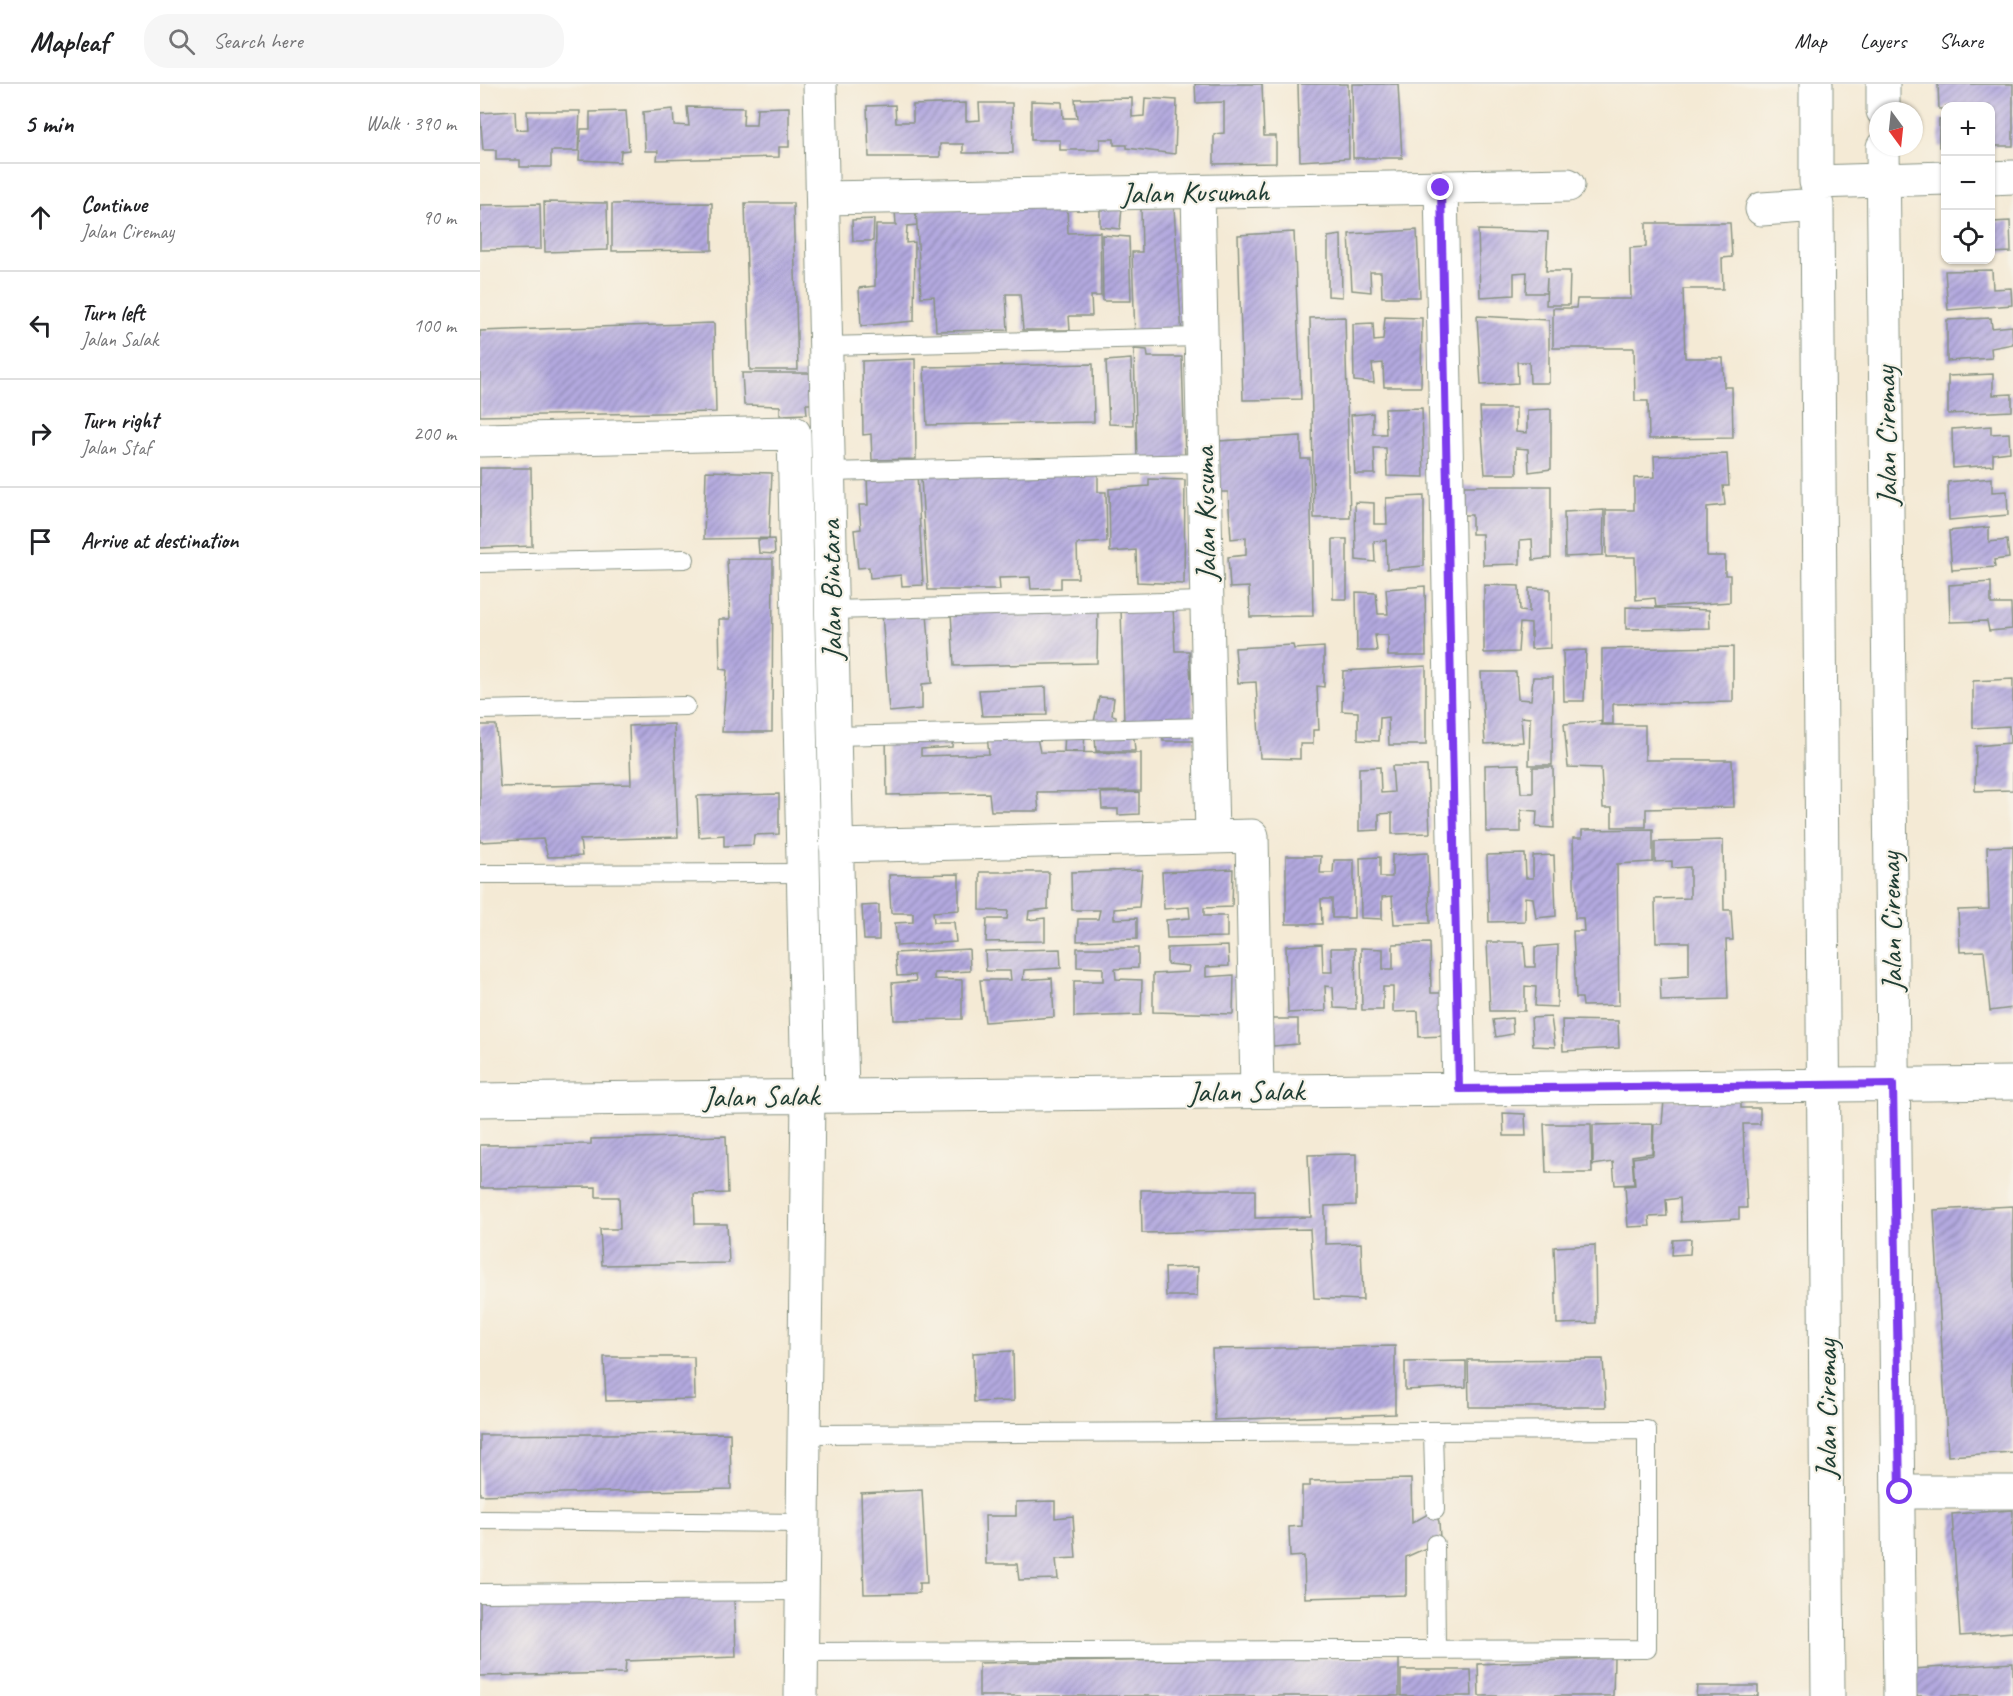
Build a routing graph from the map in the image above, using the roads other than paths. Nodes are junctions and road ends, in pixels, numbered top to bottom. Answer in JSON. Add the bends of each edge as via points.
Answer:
{"nodes":[{"id":1,"x":820,"y":84,"type":"edge"},
{"id":2,"x":1816,"y":84,"type":"edge"},
{"id":3,"x":1883,"y":84,"type":"edge"},
{"id":4,"x":1883,"y":102,"type":"edge"},
{"id":5,"x":1883,"y":156,"type":"edge"},
{"id":6,"x":2013,"y":177,"type":"edge"},
{"id":7,"x":1941,"y":178,"type":"edge"},
{"id":8,"x":1995,"y":178,"type":"edge"},
{"id":9,"x":1884,"y":179,"type":"junction"},
{"id":10,"x":1568,"y":185,"type":"dead end"},
{"id":11,"x":1441,"y":188,"type":"junction"},
{"id":12,"x":1198,"y":192,"type":"junction"},
{"id":13,"x":823,"y":198,"type":"junction"},
{"id":14,"x":1762,"y":209,"type":"dead end"},
{"id":15,"x":1201,"y":337,"type":"junction"},
{"id":16,"x":826,"y":346,"type":"junction"},
{"id":17,"x":480,"y":440,"type":"edge"},
{"id":18,"x":1203,"y":463,"type":"junction"},
{"id":19,"x":829,"y":472,"type":"junction"},
{"id":20,"x":685,"y":559,"type":"dead end"},
{"id":21,"x":480,"y":563,"type":"edge"},
{"id":22,"x":1206,"y":601,"type":"junction"},
{"id":23,"x":831,"y":610,"type":"junction"},
{"id":24,"x":686,"y":706,"type":"dead end"},
{"id":25,"x":480,"y":710,"type":"edge"},
{"id":26,"x":1209,"y":727,"type":"junction"},
{"id":27,"x":834,"y":736,"type":"junction"},
{"id":28,"x":1212,"y":837,"type":"junction"},
{"id":29,"x":836,"y":846,"type":"junction"},
{"id":30,"x":803,"y":873,"type":"junction"},
{"id":31,"x":480,"y":874,"type":"edge"},
{"id":32,"x":2013,"y":1083,"type":"edge"},
{"id":33,"x":1893,"y":1084,"type":"junction"},
{"id":34,"x":1823,"y":1085,"type":"junction"},
{"id":35,"x":1459,"y":1089,"type":"junction"},
{"id":36,"x":1257,"y":1091,"type":"junction"},
{"id":37,"x":808,"y":1096,"type":"junction"},
{"id":38,"x":842,"y":1096,"type":"junction"},
{"id":39,"x":480,"y":1100,"type":"edge"},
{"id":40,"x":1433,"y":1431,"type":"junction"},
{"id":41,"x":804,"y":1434,"type":"junction"},
{"id":42,"x":1900,"y":1492,"type":"junction"},
{"id":43,"x":2013,"y":1492,"type":"edge"},
{"id":44,"x":1435,"y":1510,"type":"dead end"},
{"id":45,"x":480,"y":1520,"type":"edge"},
{"id":46,"x":803,"y":1523,"type":"junction"},
{"id":47,"x":1435,"y":1544,"type":"dead end"},
{"id":48,"x":802,"y":1591,"type":"junction"},
{"id":49,"x":480,"y":1593,"type":"edge"},
{"id":50,"x":1436,"y":1650,"type":"junction"},
{"id":51,"x":801,"y":1652,"type":"junction"},
{"id":52,"x":801,"y":1696,"type":"edge"},
{"id":53,"x":1828,"y":1696,"type":"edge"},
{"id":54,"x":1900,"y":1696,"type":"edge"}],
"edges":[{"from":1,"to":13,"type":"street","name":"Jalan Bintara"},
{"from":2,"to":9,"type":"street","via":[[1816,182]]},
{"from":3,"to":4,"type":"street"},
{"from":5,"to":9,"type":"street","name":"Jalan Ciremay"},
{"from":6,"to":8,"type":"street"},
{"from":7,"to":9,"type":"street"},
{"from":9,"to":33,"type":"street","name":"Jalan Ciremay"},
{"from":10,"to":11,"type":"street","name":"Jalan Kusumah"},
{"from":11,"to":12,"type":"street","name":"Jalan Kusumah"},
{"from":11,"to":35,"type":"street"},
{"from":12,"to":13,"type":"street","name":"Jalan Kusumah"},
{"from":12,"to":15,"type":"street","name":"Jalan Kusuma"},
{"from":13,"to":16,"type":"street","name":"Jalan Bintara"},
{"from":14,"to":34,"type":"street","name":"Jalan Ciremay","via":[[1817,205]]},
{"from":15,"to":16,"type":"lane"},
{"from":15,"to":18,"type":"street","name":"Jalan Kusuma"},
{"from":16,"to":19,"type":"street","name":"Jalan Bintara"},
{"from":17,"to":30,"type":"street","via":[[794,433]]},
{"from":18,"to":19,"type":"lane"},
{"from":18,"to":22,"type":"street","name":"Jalan Kusuma"},
{"from":19,"to":23,"type":"street","name":"Jalan Bintara"},
{"from":20,"to":21,"type":"lane"},
{"from":22,"to":23,"type":"lane"},
{"from":22,"to":26,"type":"street","name":"Jalan Kusuma"},
{"from":23,"to":27,"type":"street","name":"Jalan Bintara"},
{"from":24,"to":25,"type":"lane"},
{"from":26,"to":27,"type":"lane"},
{"from":26,"to":28,"type":"street","name":"Jalan Kusuma"},
{"from":27,"to":29,"type":"street","name":"Jalan Bintara"},
{"from":28,"to":29,"type":"street"},
{"from":28,"to":36,"type":"street","via":[[1252,836]]},
{"from":29,"to":38,"type":"street","name":"Jalan Bintara"},
{"from":30,"to":31,"type":"lane"},
{"from":30,"to":37,"type":"street"},
{"from":32,"to":33,"type":"street","name":"Jalan Salak"},
{"from":33,"to":34,"type":"street","name":"Jalan Salak"},
{"from":33,"to":42,"type":"street","name":"Jalan Ciremay"},
{"from":34,"to":35,"type":"street","name":"Jalan Salak"},
{"from":34,"to":53,"type":"street","name":"Jalan Ciremay"},
{"from":35,"to":36,"type":"street","name":"Jalan Salak"},
{"from":36,"to":38,"type":"street","name":"Jalan Salak"},
{"from":37,"to":38,"type":"street","name":"Jalan Salak"},
{"from":37,"to":39,"type":"street","name":"Jalan Salak"},
{"from":37,"to":41,"type":"street"},
{"from":40,"to":41,"type":"lane"},
{"from":40,"to":44,"type":"lane"},
{"from":40,"to":50,"type":"lane","via":[[1647,1430],[1647,1649]]},
{"from":41,"to":46,"type":"street"},
{"from":42,"to":43,"type":"street"},
{"from":42,"to":54,"type":"street","name":"Jalan Ciremay"},
{"from":45,"to":46,"type":"lane"},
{"from":46,"to":48,"type":"street"},
{"from":47,"to":50,"type":"lane"},
{"from":48,"to":49,"type":"lane"},
{"from":48,"to":51,"type":"street"},
{"from":50,"to":51,"type":"lane"},
{"from":51,"to":52,"type":"street"}]}
